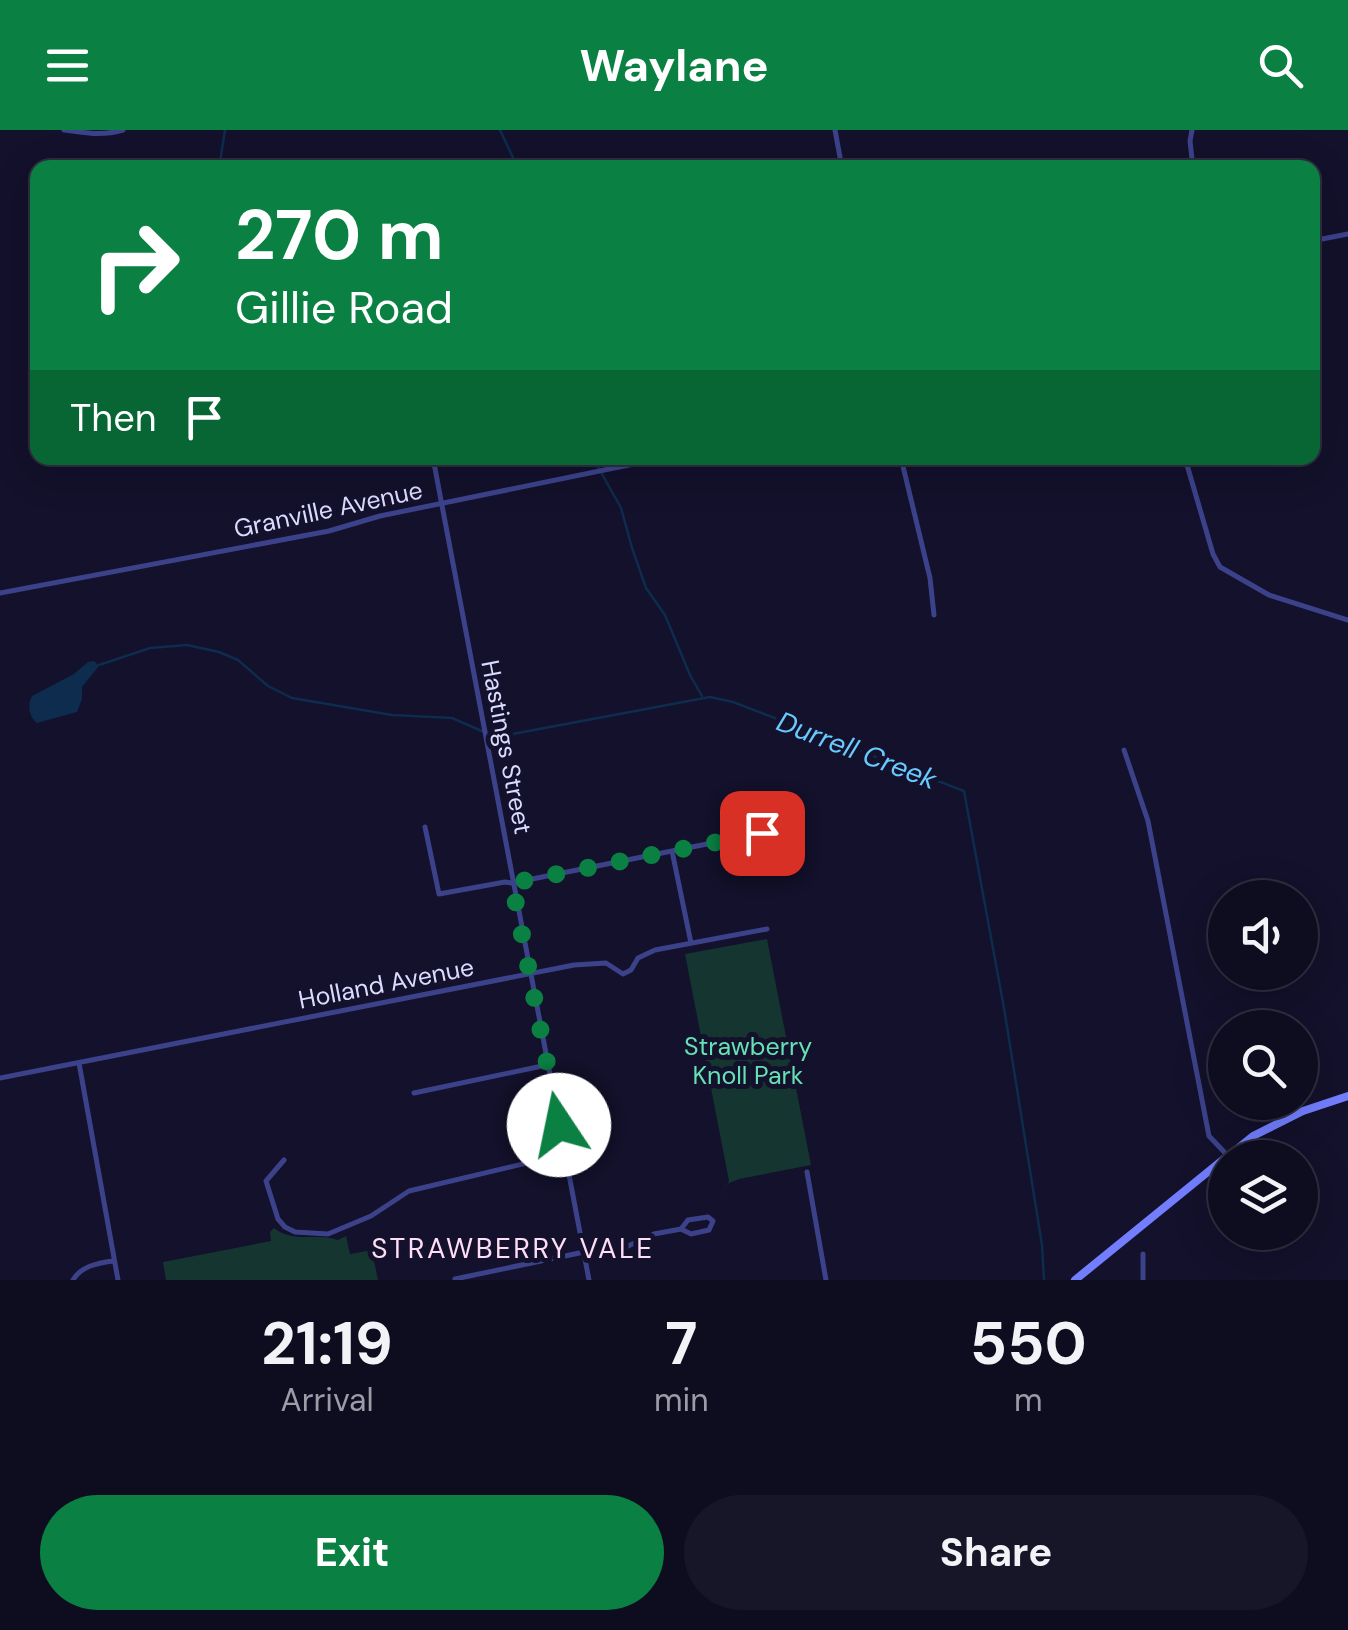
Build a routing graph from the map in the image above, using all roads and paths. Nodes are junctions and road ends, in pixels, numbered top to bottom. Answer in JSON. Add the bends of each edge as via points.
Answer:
{"nodes":[{"id":1,"x":64,"y":130,"type":"edge"},
{"id":2,"x":123,"y":130,"type":"edge"},
{"id":3,"x":835,"y":130,"type":"edge"},
{"id":4,"x":1192,"y":130,"type":"edge"},
{"id":5,"x":841,"y":160,"type":"edge"},
{"id":6,"x":1193,"y":160,"type":"edge"},
{"id":7,"x":1348,"y":234,"type":"edge"},
{"id":8,"x":1320,"y":239,"type":"edge"},
{"id":9,"x":434,"y":465,"type":"edge"},
{"id":10,"x":629,"y":465,"type":"edge"},
{"id":11,"x":903,"y":465,"type":"edge"},
{"id":12,"x":1187,"y":465,"type":"edge"},
{"id":13,"x":440,"y":504,"type":"junction"},
{"id":14,"x":0,"y":593,"type":"edge"},
{"id":15,"x":934,"y":615,"type":"dead end"},
{"id":16,"x":1348,"y":620,"type":"edge"},
{"id":17,"x":1124,"y":750,"type":"dead end"},
{"id":18,"x":426,"y":827,"type":"dead end"},
{"id":19,"x":762,"y":833,"type":"dead end"},
{"id":20,"x":672,"y":851,"type":"junction"},
{"id":21,"x":512,"y":883,"type":"junction"},
{"id":22,"x":767,"y":929,"type":"dead end"},
{"id":23,"x":691,"y":944,"type":"junction"},
{"id":24,"x":530,"y":975,"type":"junction"},
{"id":25,"x":79,"y":1063,"type":"junction"},
{"id":26,"x":547,"y":1066,"type":"junction"},
{"id":27,"x":0,"y":1078,"type":"edge"},
{"id":28,"x":414,"y":1093,"type":"dead end"},
{"id":29,"x":1348,"y":1096,"type":"edge"},
{"id":30,"x":1212,"y":1140,"type":"edge"},
{"id":31,"x":1248,"y":1140,"type":"edge"},
{"id":32,"x":565,"y":1154,"type":"junction"},
{"id":33,"x":284,"y":1160,"type":"dead end"},
{"id":34,"x":807,"y":1172,"type":"dead end"},
{"id":35,"x":1208,"y":1172,"type":"edge"},
{"id":36,"x":681,"y":1228,"type":"junction"},
{"id":37,"x":584,"y":1252,"type":"junction"},
{"id":38,"x":1142,"y":1254,"type":"dead end"},
{"id":39,"x":114,"y":1261,"type":"junction"},
{"id":40,"x":73,"y":1280,"type":"edge"},
{"id":41,"x":118,"y":1280,"type":"edge"},
{"id":42,"x":455,"y":1280,"type":"edge"},
{"id":43,"x":589,"y":1280,"type":"edge"},
{"id":44,"x":826,"y":1280,"type":"edge"},
{"id":45,"x":1075,"y":1280,"type":"edge"},
{"id":46,"x":1143,"y":1280,"type":"edge"}],
"edges":[{"from":1,"to":2,"type":"street"},
{"from":3,"to":5,"type":"street"},
{"from":4,"to":6,"type":"street"},
{"from":7,"to":8,"type":"street"},
{"from":9,"to":13,"type":"street","name":"Hastings Street"},
{"from":10,"to":13,"type":"street","name":"Granville Avenue"},
{"from":11,"to":15,"type":"street"},
{"from":12,"to":16,"type":"street","via":[[1220,568],[1269,595]]},
{"from":13,"to":14,"type":"street","name":"Granville Avenue"},
{"from":13,"to":21,"type":"street","name":"Hastings Street"},
{"from":17,"to":30,"type":"street","via":[[1148,821]]},
{"from":18,"to":21,"type":"street","via":[[439,894]]},
{"from":19,"to":20,"type":"street"},
{"from":20,"to":21,"type":"street"},
{"from":20,"to":23,"type":"street"},
{"from":21,"to":24,"type":"street","name":"Hastings Street"},
{"from":22,"to":23,"type":"street","name":"Holland Avenue"},
{"from":23,"to":24,"type":"street","name":"Holland Avenue","via":[[646,954],[623,974],[600,963]]},
{"from":24,"to":25,"type":"street","name":"Holland Avenue"},
{"from":24,"to":26,"type":"street","name":"Hastings Street"},
{"from":25,"to":27,"type":"street","name":"Holland Avenue"},
{"from":25,"to":39,"type":"street"},
{"from":26,"to":28,"type":"street"},
{"from":26,"to":32,"type":"street","name":"Hastings Street"},
{"from":29,"to":31,"type":"main road"},
{"from":32,"to":33,"type":"street","via":[[408,1191],[328,1234],[294,1232],[278,1219],[266,1181]]},
{"from":32,"to":37,"type":"street","name":"Hastings Street"},
{"from":34,"to":44,"type":"street"},
{"from":35,"to":45,"type":"main road"},
{"from":36,"to":36,"type":"street","via":[[691,1234],[709,1230],[713,1221],[688,1220]]},
{"from":36,"to":37,"type":"street","via":[[626,1247]]},
{"from":37,"to":42,"type":"street"},
{"from":37,"to":43,"type":"street","name":"Hastings Street"},
{"from":38,"to":46,"type":"street"},
{"from":39,"to":40,"type":"street","via":[[96,1263]]},
{"from":39,"to":41,"type":"street"}]}
